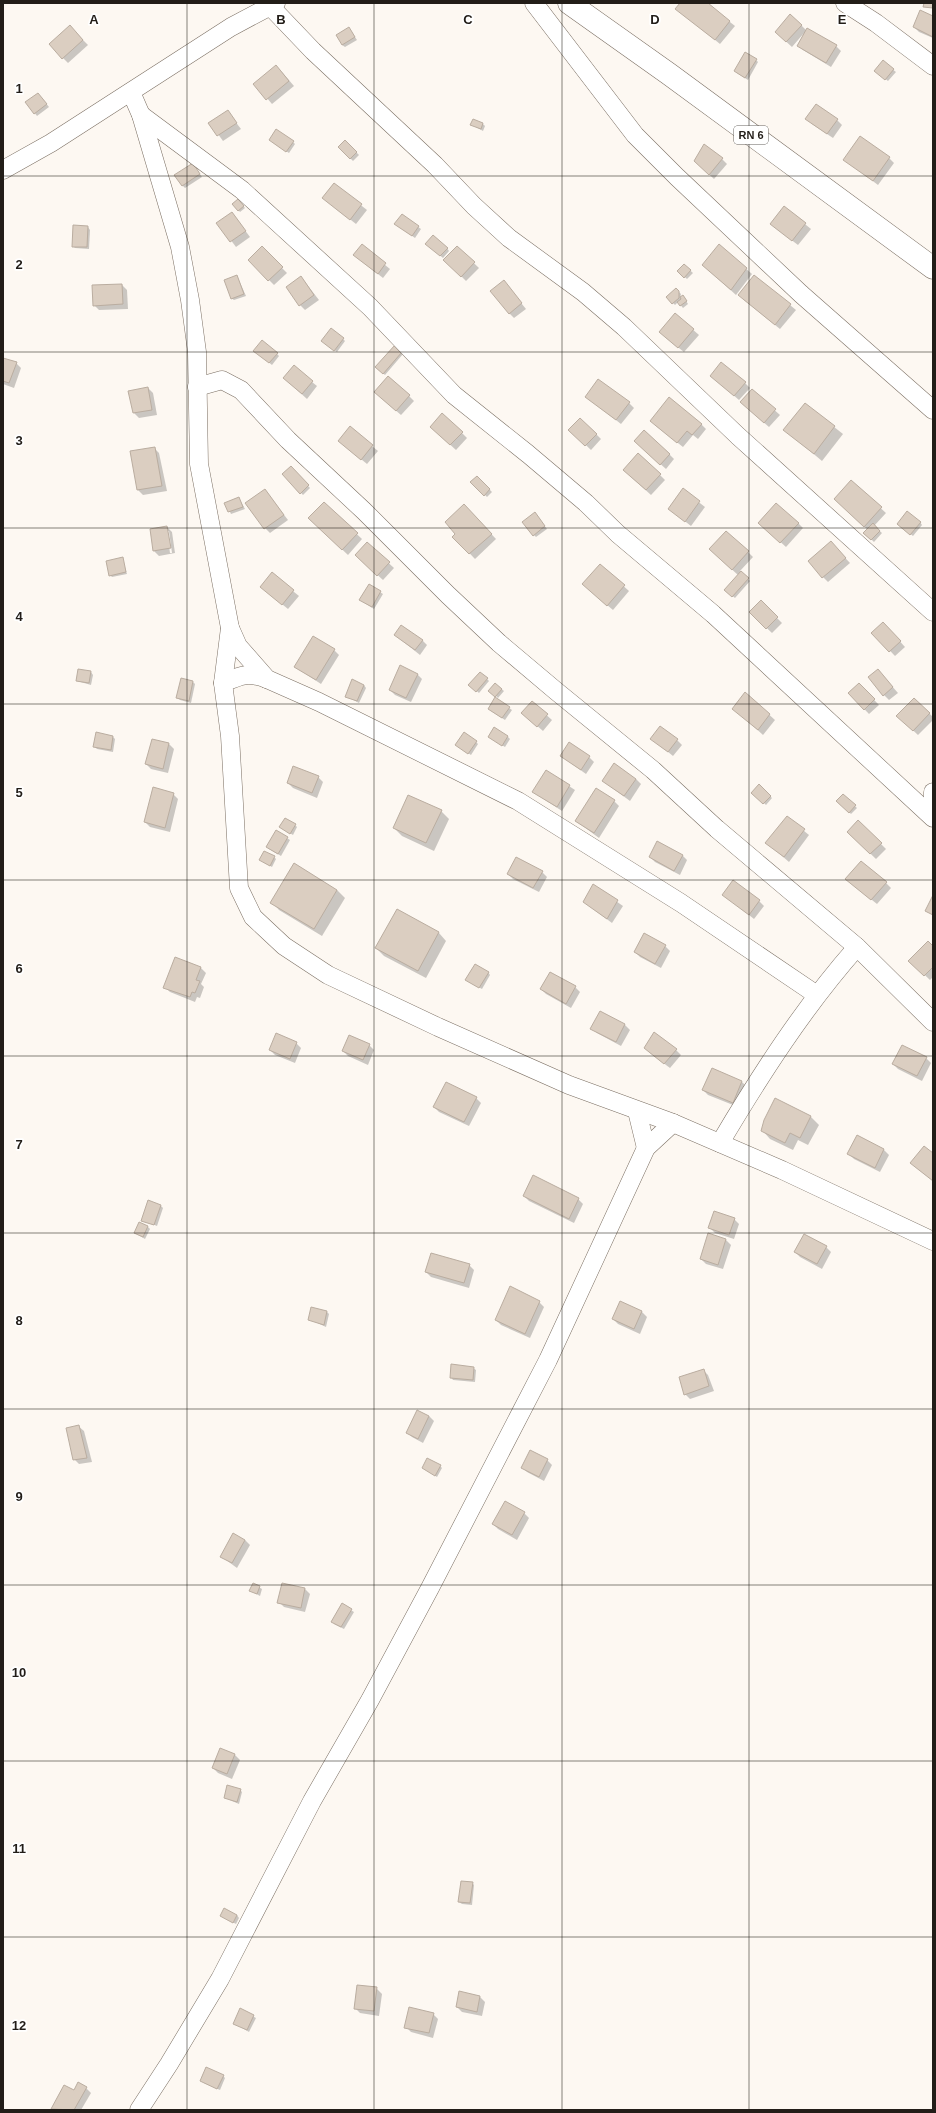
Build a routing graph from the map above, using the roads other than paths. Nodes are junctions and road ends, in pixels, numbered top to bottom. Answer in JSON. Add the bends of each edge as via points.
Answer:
{"nodes":[{"id":1,"x":534,"y":3,"type":"edge"},
{"id":2,"x":569,"y":3,"type":"edge"},
{"id":3,"x":845,"y":3,"type":"edge"},
{"id":4,"x":273,"y":5,"type":"edge"},
{"id":5,"x":933,"y":66,"type":"edge"},
{"id":6,"x":130,"y":92,"type":"junction"},
{"id":7,"x":141,"y":115,"type":"junction"},
{"id":8,"x":3,"y":170,"type":"edge"},
{"id":9,"x":933,"y":268,"type":"edge"},
{"id":10,"x":197,"y":387,"type":"junction"},
{"id":11,"x":933,"y":410,"type":"edge"},
{"id":12,"x":933,"y":612,"type":"edge"},
{"id":13,"x":230,"y":628,"type":"junction"},
{"id":14,"x":268,"y":679,"type":"junction"},
{"id":15,"x":223,"y":683,"type":"junction"},
{"id":16,"x":933,"y":792,"type":"edge"},
{"id":17,"x":933,"y":813,"type":"edge"},
{"id":18,"x":933,"y":818,"type":"edge"},
{"id":19,"x":857,"y":947,"type":"junction"},
{"id":20,"x":817,"y":995,"type":"junction"},
{"id":21,"x":933,"y":1022,"type":"edge"},
{"id":22,"x":637,"y":1111,"type":"junction"},
{"id":23,"x":673,"y":1123,"type":"junction"},
{"id":24,"x":720,"y":1143,"type":"junction"},
{"id":25,"x":646,"y":1148,"type":"junction"},
{"id":26,"x":933,"y":1241,"type":"edge"},
{"id":27,"x":139,"y":2110,"type":"edge"}],
"edges":[{"from":1,"to":11,"type":"street","via":[[630,129],[646,146],[802,294]]},
{"from":2,"to":9,"type":"main road","number":"RN 6"},
{"from":3,"to":5,"type":"street"},
{"from":4,"to":6,"type":"street","via":[[231,27]]},
{"from":4,"to":12,"type":"street","via":[[313,51],[435,165],[474,206],[509,238],[583,292],[624,327],[738,436]]},
{"from":6,"to":7,"type":"street"},
{"from":6,"to":8,"type":"street","via":[[51,143]]},
{"from":7,"to":10,"type":"street","via":[[180,247],[197,352]]},
{"from":7,"to":18,"type":"street","via":[[242,190],[370,307],[454,395],[586,503],[618,534],[713,614]]},
{"from":10,"to":13,"type":"street","via":[[199,464]]},
{"from":10,"to":19,"type":"street","via":[[222,380],[241,390],[288,440],[499,643],[653,770],[717,829]]},
{"from":13,"to":14,"type":"street","via":[[238,646]]},
{"from":13,"to":15,"type":"street"},
{"from":14,"to":15,"type":"street","via":[[254,674],[244,674]]},
{"from":14,"to":20,"type":"street","via":[[518,801],[681,903]]},
{"from":15,"to":22,"type":"street","via":[[230,736],[239,888],[253,917],[284,946],[328,974],[438,1027]]},
{"from":16,"to":17,"type":"street"},
{"from":19,"to":20,"type":"street"},
{"from":19,"to":21,"type":"street"},
{"from":20,"to":24,"type":"street","via":[[760,1076]]},
{"from":22,"to":23,"type":"street"},
{"from":22,"to":25,"type":"street"},
{"from":23,"to":24,"type":"street"},
{"from":23,"to":25,"type":"street"},
{"from":24,"to":26,"type":"street"},
{"from":25,"to":27,"type":"street","via":[[548,1360],[430,1588],[312,1801],[220,1980]]}]}
